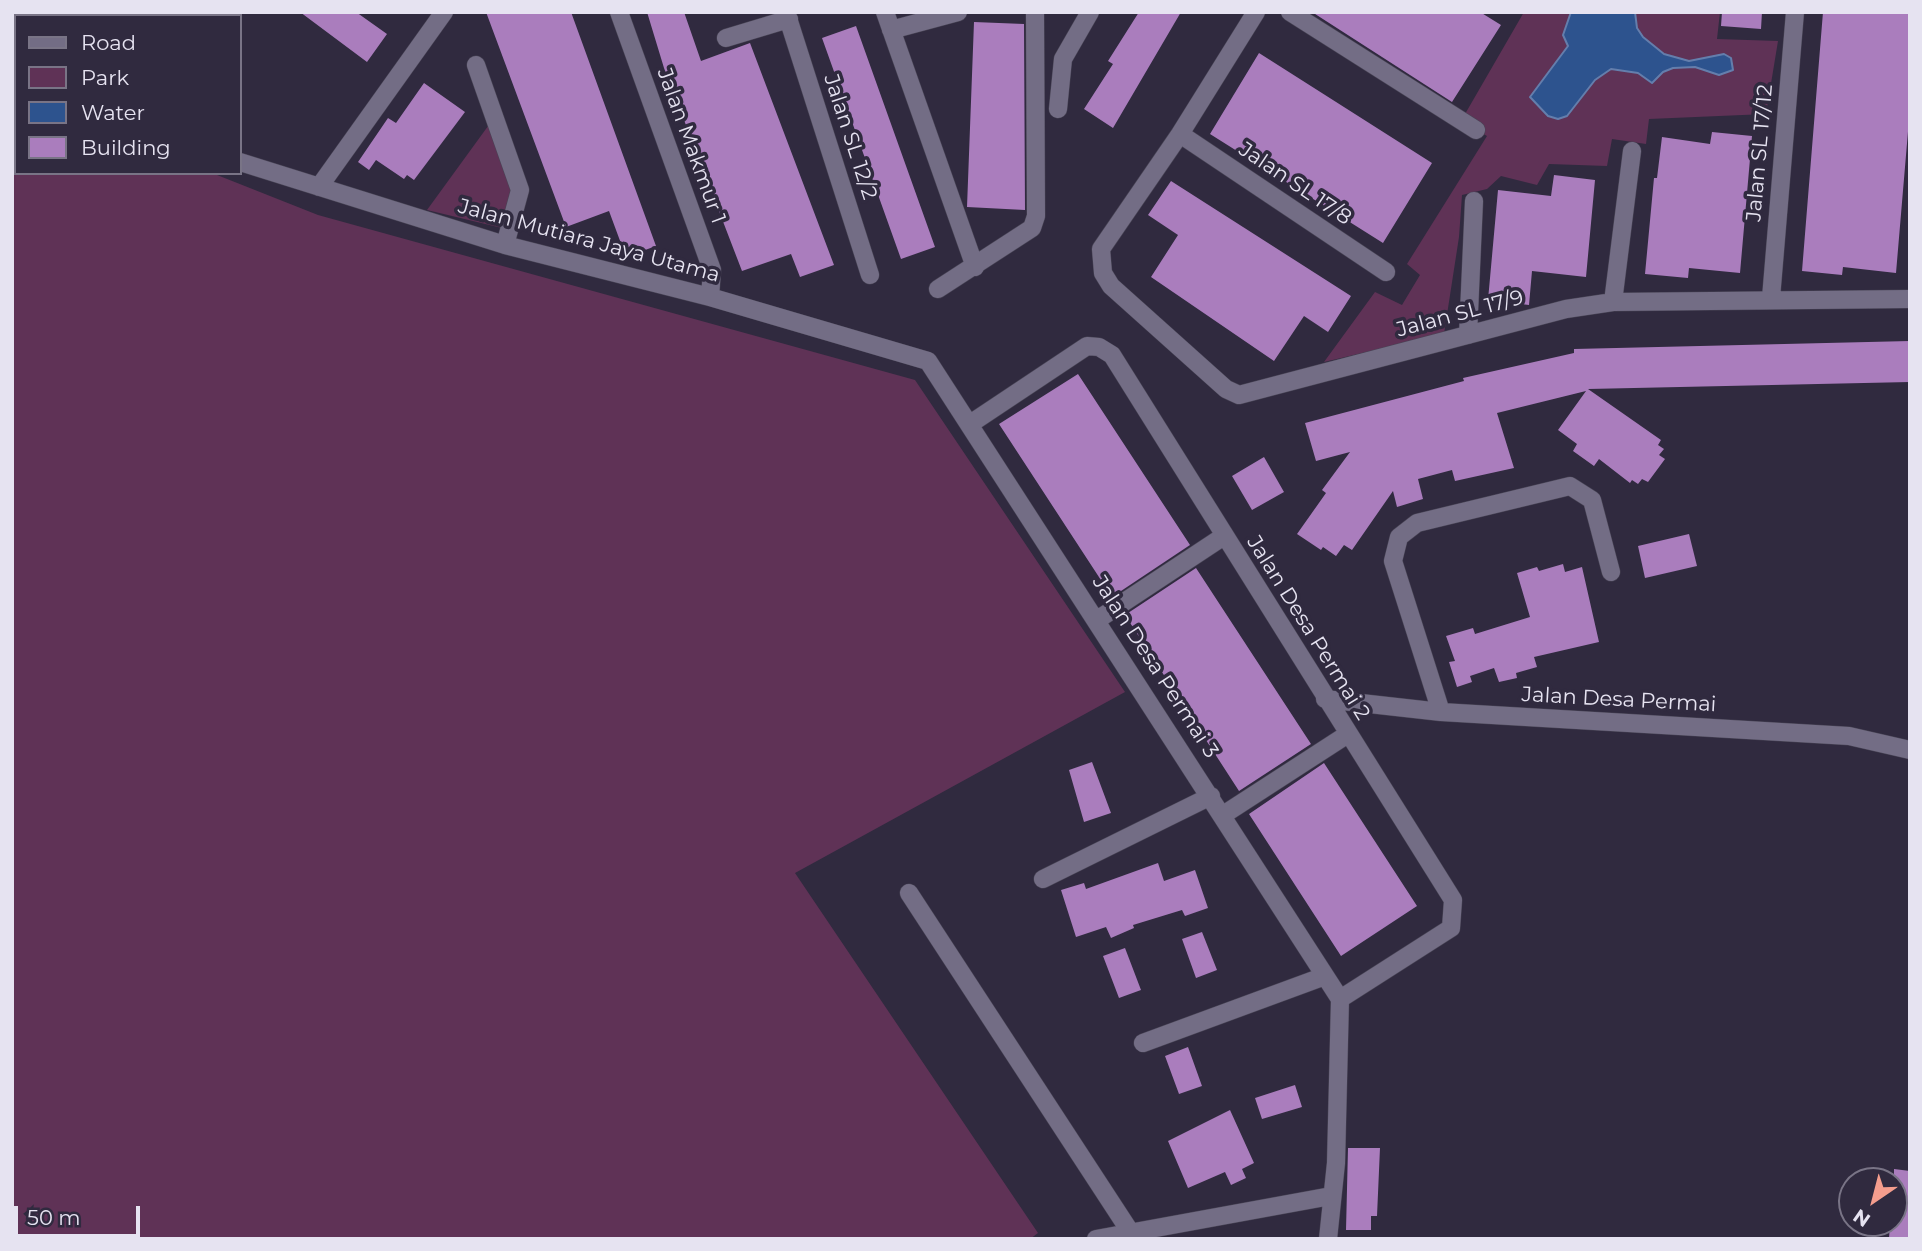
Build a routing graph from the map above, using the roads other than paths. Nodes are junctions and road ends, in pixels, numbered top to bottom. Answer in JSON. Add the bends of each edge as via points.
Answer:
{"nodes":[{"id":1,"x":619,"y":12,"type":"edge"},
{"id":2,"x":885,"y":12,"type":"edge"},
{"id":3,"x":958,"y":12,"type":"edge"},
{"id":4,"x":1035,"y":12,"type":"edge"},
{"id":5,"x":1090,"y":12,"type":"edge"},
{"id":6,"x":1256,"y":12,"type":"edge"},
{"id":7,"x":1290,"y":12,"type":"edge"},
{"id":8,"x":1794,"y":12,"type":"edge"},
{"id":9,"x":438,"y":15,"type":"edge"},
{"id":10,"x":788,"y":15,"type":"edge"},
{"id":11,"x":891,"y":30,"type":"junction"},
{"id":12,"x":726,"y":38,"type":"dead end"},
{"id":13,"x":476,"y":65,"type":"dead end"},
{"id":14,"x":1058,"y":108,"type":"dead end"},
{"id":15,"x":1476,"y":130,"type":"dead end"},
{"id":16,"x":1180,"y":134,"type":"junction"},
{"id":17,"x":1632,"y":151,"type":"dead end"},
{"id":18,"x":242,"y":163,"type":"edge"},
{"id":19,"x":319,"y":187,"type":"junction"},
{"id":20,"x":1474,"y":201,"type":"dead end"},
{"id":21,"x":505,"y":245,"type":"junction"},
{"id":22,"x":975,"y":267,"type":"junction"},
{"id":23,"x":1385,"y":272,"type":"dead end"},
{"id":24,"x":870,"y":275,"type":"dead end"},
{"id":25,"x":938,"y":289,"type":"dead end"},
{"id":26,"x":710,"y":297,"type":"junction"},
{"id":27,"x":1771,"y":298,"type":"junction"},
{"id":28,"x":1910,"y":299,"type":"edge"},
{"id":29,"x":1614,"y":302,"type":"junction"},
{"id":30,"x":1468,"y":335,"type":"junction"},
{"id":31,"x":928,"y":361,"type":"joint"},
{"id":32,"x":970,"y":424,"type":"junction"},
{"id":33,"x":1224,"y":536,"type":"junction"},
{"id":34,"x":1611,"y":572,"type":"dead end"},
{"id":35,"x":1097,"y":620,"type":"junction"},
{"id":36,"x":1325,"y":699,"type":"junction"},
{"id":37,"x":1441,"y":712,"type":"junction"},
{"id":38,"x":1348,"y":734,"type":"junction"},
{"id":39,"x":1910,"y":750,"type":"edge"},
{"id":40,"x":1211,"y":796,"type":"junction"},
{"id":41,"x":1223,"y":815,"type":"junction"},
{"id":42,"x":1043,"y":879,"type":"dead end"},
{"id":43,"x":909,"y":892,"type":"dead end"},
{"id":44,"x":1325,"y":976,"type":"junction"},
{"id":45,"x":1340,"y":999,"type":"junction"},
{"id":46,"x":1143,"y":1043,"type":"dead end"},
{"id":47,"x":1331,"y":1196,"type":"junction"},
{"id":48,"x":1130,"y":1233,"type":"junction"},
{"id":49,"x":1096,"y":1239,"type":"edge"},
{"id":50,"x":1328,"y":1239,"type":"edge"}],
"edges":[{"from":1,"to":26,"type":"street","name":"Jalan Makmur 1","via":[[712,271]]},
{"from":2,"to":11,"type":"street"},
{"from":3,"to":11,"type":"street"},
{"from":4,"to":22,"type":"street","via":[[1036,216],[1032,228]]},
{"from":5,"to":14,"type":"street","via":[[1063,60]]},
{"from":6,"to":16,"type":"street"},
{"from":7,"to":15,"type":"street"},
{"from":8,"to":27,"type":"street","name":"Jalan SL 17/12"},
{"from":9,"to":19,"type":"street"},
{"from":10,"to":12,"type":"street"},
{"from":10,"to":24,"type":"street","name":"Jalan SL 12/2"},
{"from":11,"to":22,"type":"street"},
{"from":13,"to":21,"type":"street","via":[[520,190]]},
{"from":16,"to":23,"type":"street","name":"Jalan SL 17/8"},
{"from":16,"to":30,"type":"street","name":"Jalan SL 17/9","via":[[1102,243],[1101,266],[1111,286],[1226,389],[1239,395]]},
{"from":17,"to":29,"type":"street"},
{"from":18,"to":19,"type":"street","name":"Jalan Mutiara Jaya Utama"},
{"from":19,"to":21,"type":"street","name":"Jalan Mutiara Jaya Utama"},
{"from":20,"to":30,"type":"street"},
{"from":21,"to":26,"type":"street","name":"Jalan Mutiara Jaya Utama"},
{"from":22,"to":25,"type":"street"},
{"from":26,"to":31,"type":"street","name":"Jalan Mutiara Jaya Utama"},
{"from":27,"to":28,"type":"street","name":"Jalan SL 17/9"},
{"from":27,"to":29,"type":"street","name":"Jalan SL 17/9"},
{"from":29,"to":30,"type":"street","name":"Jalan SL 17/9","via":[[1566,309]]},
{"from":31,"to":32,"type":"street","name":"Jalan Desa Permai 3"},
{"from":32,"to":33,"type":"street","name":"Jalan Desa Permai 2","via":[[1087,346],[1099,347],[1112,355]]},
{"from":32,"to":35,"type":"street","name":"Jalan Desa Permai 3"},
{"from":33,"to":35,"type":"street"},
{"from":33,"to":36,"type":"street","name":"Jalan Desa Permai 2"},
{"from":34,"to":37,"type":"street","via":[[1592,500],[1570,486],[1417,523],[1399,537],[1394,561]]},
{"from":35,"to":40,"type":"street","name":"Jalan Desa Permai 3"},
{"from":36,"to":37,"type":"street","name":"Jalan Desa Permai"},
{"from":36,"to":38,"type":"street","name":"Jalan Desa Permai 2"},
{"from":37,"to":39,"type":"street","name":"Jalan Desa Permai","via":[[1849,736]]},
{"from":38,"to":41,"type":"street"},
{"from":38,"to":45,"type":"street","name":"Jalan Desa Permai 2","via":[[1453,900],[1451,928]]},
{"from":40,"to":41,"type":"street","name":"Jalan Desa Permai 3"},
{"from":40,"to":42,"type":"street"},
{"from":41,"to":44,"type":"street","name":"Jalan Desa Permai 3"},
{"from":43,"to":48,"type":"street"},
{"from":44,"to":45,"type":"street","name":"Jalan Desa Permai 3"},
{"from":44,"to":46,"type":"street"},
{"from":45,"to":47,"type":"street"},
{"from":47,"to":48,"type":"street"},
{"from":47,"to":50,"type":"street"},
{"from":48,"to":49,"type":"street"}]}
